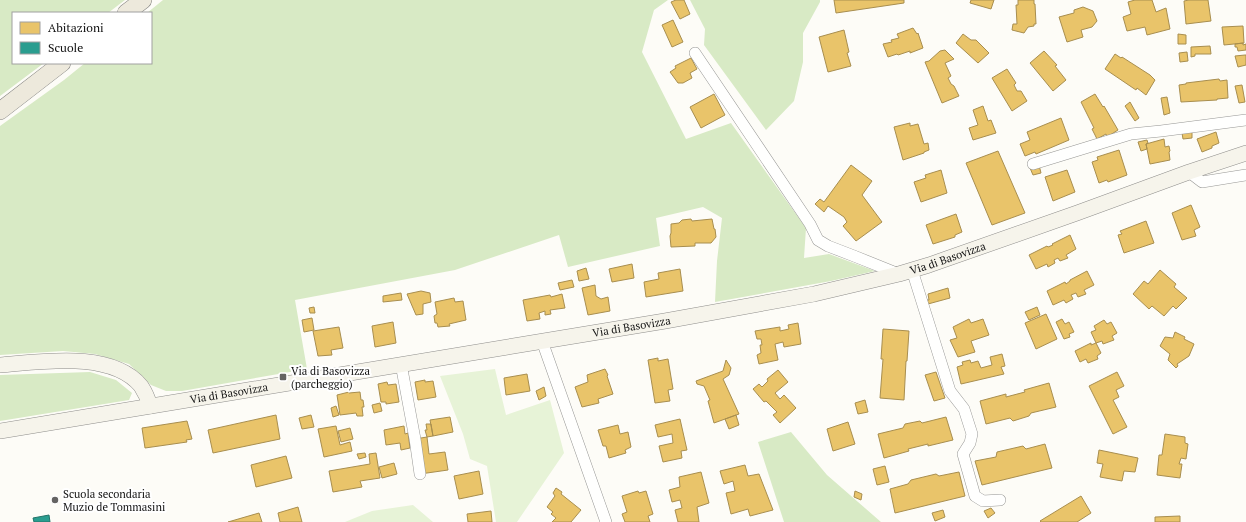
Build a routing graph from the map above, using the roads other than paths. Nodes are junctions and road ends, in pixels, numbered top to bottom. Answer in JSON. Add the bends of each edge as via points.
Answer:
{"nodes":[{"id":1,"x":143,"y":0,"type":"edge"},
{"id":2,"x":127,"y":12,"type":"edge"},
{"id":3,"x":695,"y":53,"type":"dead end"},
{"id":4,"x":61,"y":64,"type":"edge"},
{"id":5,"x":0,"y":111,"type":"edge"},
{"id":6,"x":1246,"y":120,"type":"edge"},
{"id":7,"x":1246,"y":153,"type":"edge"},
{"id":8,"x":1033,"y":164,"type":"dead end"},
{"id":9,"x":1188,"y":172,"type":"junction"},
{"id":10,"x":1246,"y":175,"type":"edge"},
{"id":11,"x":905,"y":272,"type":"junction"},
{"id":12,"x":542,"y":341,"type":"junction"},
{"id":13,"x":401,"y":364,"type":"junction"},
{"id":14,"x":0,"y":365,"type":"edge"},
{"id":15,"x":150,"y":406,"type":"junction"},
{"id":16,"x":0,"y":431,"type":"edge"},
{"id":17,"x":420,"y":474,"type":"dead end"},
{"id":18,"x":1000,"y":500,"type":"dead end"},
{"id":19,"x":606,"y":522,"type":"edge"}],
"edges":[{"from":1,"to":2,"type":"main road"},
{"from":3,"to":11,"type":"street","via":[[810,224],[818,240],[854,256]]},
{"from":4,"to":5,"type":"main road"},
{"from":6,"to":8,"type":"street","via":[[1131,134]]},
{"from":7,"to":9,"type":"main road","name":"Via di Basovizza"},
{"from":9,"to":10,"type":"street","via":[[1202,182]]},
{"from":9,"to":11,"type":"main road","name":"Via di Basovizza"},
{"from":11,"to":12,"type":"main road","name":"Via di Basovizza","via":[[814,294]]},
{"from":11,"to":18,"type":"street","via":[[950,391],[964,409],[972,434],[963,454],[975,496],[983,502]]},
{"from":12,"to":13,"type":"main road","name":"Via di Basovizza"},
{"from":12,"to":19,"type":"street"},
{"from":13,"to":15,"type":"main road","name":"Via di Basovizza"},
{"from":13,"to":17,"type":"street","via":[[416,439]]},
{"from":14,"to":15,"type":"main road","via":[[70,361],[109,366],[123,372],[137,383]]},
{"from":15,"to":16,"type":"main road","name":"Via di Basovizza"}]}
